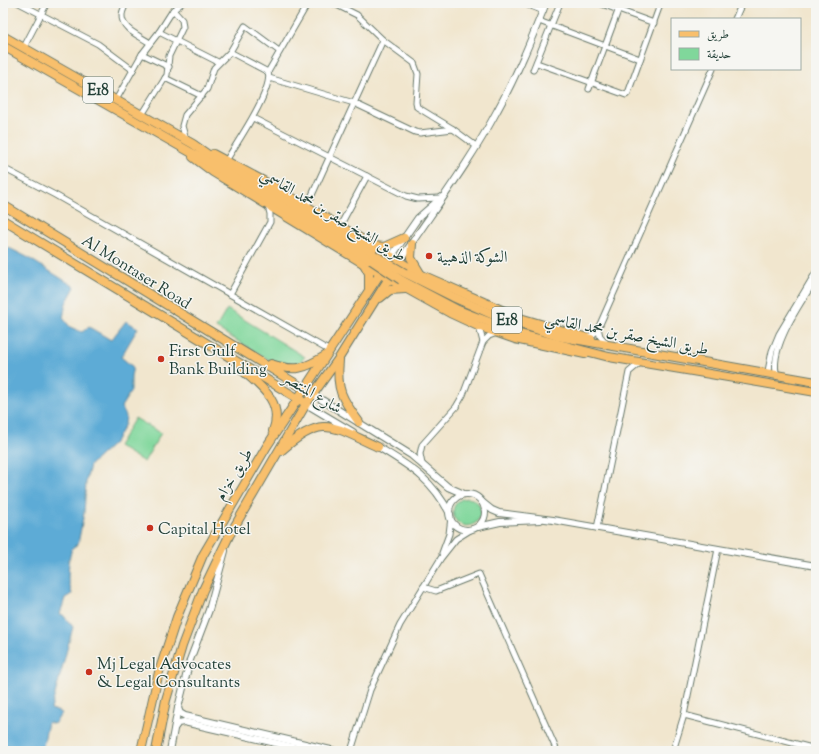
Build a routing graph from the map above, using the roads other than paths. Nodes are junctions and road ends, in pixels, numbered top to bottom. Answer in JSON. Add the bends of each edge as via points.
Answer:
{"nodes":[{"id":1,"x":19,"y":3,"type":"edge"},
{"id":2,"x":47,"y":3,"type":"edge"},
{"id":3,"x":126,"y":3,"type":"edge"},
{"id":4,"x":182,"y":3,"type":"edge"},
{"id":5,"x":308,"y":3,"type":"edge"},
{"id":6,"x":333,"y":3,"type":"edge"},
{"id":7,"x":523,"y":3,"type":"edge"},
{"id":8,"x":546,"y":3,"type":"edge"},
{"id":9,"x":560,"y":3,"type":"edge"},
{"id":10,"x":599,"y":3,"type":"edge"},
{"id":11,"x":621,"y":3,"type":"edge"},
{"id":12,"x":742,"y":3,"type":"edge"},
{"id":13,"x":660,"y":5,"type":"dead end"},
{"id":14,"x":173,"y":10,"type":"junction"},
{"id":15,"x":618,"y":10,"type":"junction"},
{"id":16,"x":543,"y":11,"type":"junction"},
{"id":17,"x":41,"y":15,"type":"junction"},
{"id":18,"x":735,"y":18,"type":"edge"},
{"id":19,"x":539,"y":21,"type":"junction"},
{"id":20,"x":654,"y":23,"type":"junction"},
{"id":21,"x":551,"y":26,"type":"junction"},
{"id":22,"x":160,"y":32,"type":"junction"},
{"id":23,"x":3,"y":36,"type":"edge"},
{"id":24,"x":383,"y":40,"type":"junction"},
{"id":25,"x":176,"y":41,"type":"junction"},
{"id":26,"x":150,"y":42,"type":"junction"},
{"id":27,"x":3,"y":46,"type":"edge"},
{"id":28,"x":605,"y":46,"type":"junction"},
{"id":29,"x":24,"y":47,"type":"junction"},
{"id":30,"x":279,"y":51,"type":"junction"},
{"id":31,"x":230,"y":52,"type":"junction"},
{"id":32,"x":142,"y":54,"type":"junction"},
{"id":33,"x":640,"y":59,"type":"junction"},
{"id":34,"x":218,"y":62,"type":"junction"},
{"id":35,"x":537,"y":63,"type":"junction"},
{"id":36,"x":169,"y":67,"type":"junction"},
{"id":37,"x":133,"y":70,"type":"junction"},
{"id":38,"x":534,"y":70,"type":"dead end"},
{"id":39,"x":713,"y":70,"type":"edge"},
{"id":40,"x":269,"y":75,"type":"junction"},
{"id":41,"x":166,"y":78,"type":"junction"},
{"id":42,"x":592,"y":84,"type":"junction"},
{"id":43,"x":589,"y":89,"type":"dead end"},
{"id":44,"x":202,"y":96,"type":"junction"},
{"id":45,"x":116,"y":100,"type":"junction"},
{"id":46,"x":354,"y":103,"type":"junction"},
{"id":47,"x":142,"y":115,"type":"junction"},
{"id":48,"x":253,"y":118,"type":"junction"},
{"id":49,"x":182,"y":126,"type":"junction"},
{"id":50,"x":453,"y":129,"type":"junction"},
{"id":51,"x":170,"y":131,"type":"junction"},
{"id":52,"x":190,"y":142,"type":"junction"},
{"id":53,"x":476,"y":146,"type":"junction"},
{"id":54,"x":816,"y":146,"type":"edge"},
{"id":55,"x":185,"y":151,"type":"junction"},
{"id":56,"x":816,"y":154,"type":"edge"},
{"id":57,"x":331,"y":156,"type":"junction"},
{"id":58,"x":226,"y":161,"type":"junction"},
{"id":59,"x":3,"y":168,"type":"edge"},
{"id":60,"x":367,"y":176,"type":"junction"},
{"id":61,"x":441,"y":197,"type":"junction"},
{"id":62,"x":264,"y":202,"type":"junction"},
{"id":63,"x":3,"y":205,"type":"edge"},
{"id":64,"x":307,"y":206,"type":"junction"},
{"id":65,"x":3,"y":220,"type":"edge"},
{"id":66,"x":340,"y":226,"type":"junction"},
{"id":67,"x":404,"y":238,"type":"junction"},
{"id":68,"x":412,"y":244,"type":"junction"},
{"id":69,"x":372,"y":245,"type":"junction"},
{"id":70,"x":372,"y":257,"type":"junction"},
{"id":71,"x":391,"y":257,"type":"junction"},
{"id":72,"x":360,"y":261,"type":"junction"},
{"id":73,"x":400,"y":262,"type":"junction"},
{"id":74,"x":816,"y":272,"type":"edge"},
{"id":75,"x":380,"y":273,"type":"junction"},
{"id":76,"x":422,"y":275,"type":"junction"},
{"id":77,"x":403,"y":276,"type":"junction"},
{"id":78,"x":389,"y":279,"type":"junction"},
{"id":79,"x":816,"y":279,"type":"edge"},
{"id":80,"x":407,"y":288,"type":"junction"},
{"id":81,"x":230,"y":294,"type":"junction"},
{"id":82,"x":367,"y":295,"type":"junction"},
{"id":83,"x":374,"y":304,"type":"junction"},
{"id":84,"x":478,"y":326,"type":"junction"},
{"id":85,"x":598,"y":328,"type":"junction"},
{"id":86,"x":498,"y":333,"type":"junction"},
{"id":87,"x":586,"y":337,"type":"junction"},
{"id":88,"x":483,"y":342,"type":"junction"},
{"id":89,"x":612,"y":346,"type":"junction"},
{"id":90,"x":220,"y":352,"type":"junction"},
{"id":91,"x":329,"y":353,"type":"junction"},
{"id":92,"x":610,"y":357,"type":"junction"},
{"id":93,"x":339,"y":358,"type":"junction"},
{"id":94,"x":258,"y":359,"type":"junction"},
{"id":95,"x":620,"y":359,"type":"junction"},
{"id":96,"x":641,"y":362,"type":"junction"},
{"id":97,"x":768,"y":371,"type":"dead end"},
{"id":98,"x":629,"y":372,"type":"junction"},
{"id":99,"x":776,"y":372,"type":"dead end"},
{"id":100,"x":816,"y":382,"type":"edge"},
{"id":101,"x":305,"y":389,"type":"junction"},
{"id":102,"x":816,"y":392,"type":"edge"},
{"id":103,"x":314,"y":395,"type":"junction"},
{"id":104,"x":298,"y":399,"type":"junction"},
{"id":105,"x":306,"y":404,"type":"junction"},
{"id":106,"x":359,"y":422,"type":"junction"},
{"id":107,"x":267,"y":446,"type":"junction"},
{"id":108,"x":378,"y":447,"type":"junction"},
{"id":109,"x":276,"y":456,"type":"junction"},
{"id":110,"x":422,"y":464,"type":"junction"},
{"id":111,"x":464,"y":494,"type":"junction"},
{"id":112,"x":482,"y":502,"type":"junction"},
{"id":113,"x":450,"y":516,"type":"junction"},
{"id":114,"x":553,"y":520,"type":"junction"},
{"id":115,"x":475,"y":528,"type":"junction"},
{"id":116,"x":597,"y":528,"type":"junction"},
{"id":117,"x":229,"y":536,"type":"junction"},
{"id":118,"x":718,"y":549,"type":"junction"},
{"id":119,"x":204,"y":553,"type":"junction"},
{"id":120,"x":441,"y":558,"type":"junction"},
{"id":121,"x":816,"y":566,"type":"edge"},
{"id":122,"x":423,"y":587,"type":"junction"},
{"id":123,"x":203,"y":590,"type":"junction"},
{"id":124,"x":178,"y":708,"type":"junction"},
{"id":125,"x":684,"y":715,"type":"junction"},
{"id":126,"x":175,"y":727,"type":"junction"},
{"id":127,"x":816,"y":749,"type":"edge"},
{"id":128,"x":141,"y":751,"type":"edge"},
{"id":129,"x":156,"y":751,"type":"edge"},
{"id":130,"x":170,"y":751,"type":"edge"},
{"id":131,"x":310,"y":751,"type":"edge"},
{"id":132,"x":335,"y":751,"type":"edge"},
{"id":133,"x":351,"y":751,"type":"edge"},
{"id":134,"x":556,"y":751,"type":"edge"},
{"id":135,"x":673,"y":751,"type":"edge"}],
"edges":[{"from":1,"to":17,"type":"street"},
{"from":2,"to":17,"type":"street"},
{"from":3,"to":26,"type":"street","via":[[122,15],[124,24],[129,30]]},
{"from":4,"to":14,"type":"street"},
{"from":5,"to":30,"type":"street"},
{"from":6,"to":24,"type":"street","via":[[357,15]]},
{"from":7,"to":16,"type":"street"},
{"from":8,"to":16,"type":"street"},
{"from":9,"to":21,"type":"street"},
{"from":10,"to":15,"type":"street"},
{"from":11,"to":15,"type":"street"},
{"from":12,"to":18,"type":"street"},
{"from":13,"to":20,"type":"street"},
{"from":14,"to":22,"type":"street"},
{"from":14,"to":25,"type":"street","via":[[183,24]]},
{"from":15,"to":20,"type":"street"},
{"from":15,"to":28,"type":"street"},
{"from":16,"to":19,"type":"street"},
{"from":17,"to":29,"type":"street"},
{"from":17,"to":37,"type":"street","via":[[98,44]]},
{"from":19,"to":21,"type":"street"},
{"from":19,"to":53,"type":"street","via":[[508,91]]},
{"from":20,"to":33,"type":"street"},
{"from":21,"to":28,"type":"street"},
{"from":21,"to":35,"type":"street"},
{"from":22,"to":25,"type":"street"},
{"from":22,"to":26,"type":"street"},
{"from":23,"to":29,"type":"main road","name":"طريق الشيخ صقر بن محمد القاسمي","number":"E18"},
{"from":24,"to":46,"type":"street"},
{"from":24,"to":50,"type":"street","via":[[417,68],[417,107]]},
{"from":25,"to":34,"type":"street"},
{"from":25,"to":36,"type":"street","via":[[169,56]]},
{"from":26,"to":32,"type":"street"},
{"from":27,"to":55,"type":"main road","name":"طريق الشيخ صقر بن محمد القاسمي","number":"E18"},
{"from":28,"to":33,"type":"street"},
{"from":28,"to":42,"type":"street"},
{"from":29,"to":45,"type":"main road","name":"طريق الشيخ صقر بن محمد القاسمي","number":"E18"},
{"from":30,"to":31,"type":"street","via":[[245,26]]},
{"from":30,"to":40,"type":"street"},
{"from":31,"to":34,"type":"street"},
{"from":31,"to":40,"type":"street"},
{"from":32,"to":36,"type":"street"},
{"from":32,"to":37,"type":"street"},
{"from":33,"to":42,"type":"street","via":[[626,95]]},
{"from":34,"to":44,"type":"street"},
{"from":35,"to":38,"type":"street"},
{"from":35,"to":42,"type":"street"},
{"from":36,"to":41,"type":"street"},
{"from":37,"to":45,"type":"street"},
{"from":39,"to":85,"type":"street"},
{"from":40,"to":46,"type":"street"},
{"from":40,"to":48,"type":"street"},
{"from":41,"to":44,"type":"street"},
{"from":41,"to":47,"type":"street"},
{"from":42,"to":43,"type":"street"},
{"from":44,"to":49,"type":"street","via":[[188,110]]},
{"from":45,"to":47,"type":"main road","name":"طريق الشيخ صقر بن محمد القاسمي","number":"E18"},
{"from":46,"to":50,"type":"street","via":[[415,132]]},
{"from":46,"to":57,"type":"street"},
{"from":47,"to":51,"type":"main road","name":"طريق الشيخ صقر بن محمد القاسمي","number":"E18"},
{"from":48,"to":57,"type":"street"},
{"from":48,"to":58,"type":"street"},
{"from":49,"to":51,"type":"street"},
{"from":49,"to":52,"type":"street"},
{"from":50,"to":53,"type":"street"},
{"from":51,"to":52,"type":"main road","name":"طريق الشيخ صقر بن محمد القاسمي","number":"E18"},
{"from":52,"to":58,"type":"main road"},
{"from":52,"to":70,"type":"main road","name":"طريق الشيخ صقر بن محمد القاسمي","number":"E18"},
{"from":53,"to":61,"type":"street"},
{"from":54,"to":56,"type":"street"},
{"from":55,"to":62,"type":"main road","via":[[213,172]]},
{"from":55,"to":70,"type":"main road","name":"طريق الشيخ صقر بن محمد القاسمي","number":"E18"},
{"from":57,"to":60,"type":"street"},
{"from":57,"to":64,"type":"street"},
{"from":58,"to":64,"type":"main road"},
{"from":59,"to":81,"type":"street"},
{"from":60,"to":61,"type":"street","via":[[410,197]]},
{"from":60,"to":66,"type":"street"},
{"from":61,"to":67,"type":"street","via":[[422,214]]},
{"from":61,"to":68,"type":"street"},
{"from":62,"to":72,"type":"main road"},
{"from":62,"to":81,"type":"street","via":[[270,211],[270,222]]},
{"from":63,"to":94,"type":"main road","name":"Al Montaser Road"},
{"from":64,"to":66,"type":"main road"},
{"from":65,"to":90,"type":"main road","name":"شارع المنتصر"},
{"from":66,"to":69,"type":"main road"},
{"from":67,"to":69,"type":"main road","via":[[384,247]]},
{"from":67,"to":71,"type":"street"},
{"from":68,"to":73,"type":"street"},
{"from":68,"to":76,"type":"main road","via":[[411,258]]},
{"from":69,"to":71,"type":"main road"},
{"from":70,"to":77,"type":"main road","name":"طريق الشيخ صقر بن محمد القاسمي","number":"E18","bridge":true},
{"from":71,"to":73,"type":"main road"},
{"from":71,"to":75,"type":"main road","name":"طريق خزام"},
{"from":72,"to":75,"type":"main road"},
{"from":72,"to":82,"type":"main road","via":[[366,266],[370,277]]},
{"from":73,"to":76,"type":"main road"},
{"from":73,"to":78,"type":"main road","name":"طريق خزام"},
{"from":74,"to":97,"type":"street","via":[[779,334]]},
{"from":75,"to":78,"type":"main road"},
{"from":75,"to":82,"type":"main road","name":"طريق خزام"},
{"from":76,"to":87,"type":"main road","via":[[520,318]]},
{"from":77,"to":89,"type":"main road","name":"طريق الشيخ صقر بن محمد القاسمي","number":"E18","via":[[524,326],[557,336]]},
{"from":77,"to":92,"type":"main road","name":"طريق الشيخ صقر بن محمد القاسمي","number":"E18","via":[[476,318],[520,334]]},
{"from":78,"to":80,"type":"main road"},
{"from":78,"to":83,"type":"main road","name":"طريق خزام"},
{"from":79,"to":99,"type":"street","via":[[781,340],[775,357]]},
{"from":80,"to":83,"type":"main road","via":[[390,290]]},
{"from":80,"to":84,"type":"main road"},
{"from":81,"to":91,"type":"street"},
{"from":82,"to":91,"type":"main road","name":"طريق خزام"},
{"from":83,"to":93,"type":"main road","name":"طريق خزام"},
{"from":84,"to":86,"type":"main road"},
{"from":84,"to":88,"type":"street"},
{"from":85,"to":87,"type":"street"},
{"from":85,"to":89,"type":"street","via":[[600,336]]},
{"from":86,"to":88,"type":"street","via":[[488,336]]},
{"from":86,"to":92,"type":"main road","via":[[544,346]]},
{"from":87,"to":89,"type":"main road"},
{"from":88,"to":110,"type":"street","via":[[460,402],[422,445]]},
{"from":89,"to":100,"type":"main road","name":"طريق الشيخ صقر بن محمد القاسمي","number":"E18"},
{"from":90,"to":104,"type":"main road","name":"شارع المنتصر"},
{"from":90,"to":107,"type":"main road","via":[[264,388],[272,401],[276,423]]},
{"from":91,"to":94,"type":"main road","via":[[299,369],[285,369]]},
{"from":91,"to":101,"type":"main road","name":"طريق خزام"},
{"from":92,"to":95,"type":"main road","name":"طريق الشيخ صقر بن محمد القاسمي","number":"E18"},
{"from":93,"to":103,"type":"main road","name":"طريق خزام"},
{"from":93,"to":106,"type":"main road","via":[[340,395]]},
{"from":94,"to":101,"type":"main road","name":"شارع المنتصر"},
{"from":95,"to":96,"type":"main road","name":"طريق الشيخ صقر بن محمد القاسمي","number":"E18"},
{"from":95,"to":98,"type":"street"},
{"from":96,"to":98,"type":"street"},
{"from":96,"to":102,"type":"main road","name":"طريق الشيخ صقر بن محمد القاسمي","number":"E18"},
{"from":98,"to":116,"type":"street"},
{"from":101,"to":103,"type":"main road","name":"شارع المنتصر"},
{"from":101,"to":104,"type":"main road","name":"طريق خزام"},
{"from":103,"to":105,"type":"main road","name":"طريق خزام"},
{"from":103,"to":106,"type":"street","name":"شارع المنتصر"},
{"from":104,"to":105,"type":"main road","name":"شارع المنتصر"},
{"from":104,"to":107,"type":"main road","name":"طريق خزام"},
{"from":105,"to":108,"type":"street","name":"شارع المنتصر"},
{"from":105,"to":109,"type":"main road","name":"طريق خزام"},
{"from":106,"to":110,"type":"street","name":"شارع المنتصر"},
{"from":107,"to":119,"type":"main road","name":"طريق خزام"},
{"from":108,"to":109,"type":"main road","via":[[335,428],[319,427],[300,435]]},
{"from":108,"to":113,"type":"street","name":"شارع المنتصر","via":[[419,473],[436,490]]},
{"from":109,"to":117,"type":"main road","name":"طريق خزام"},
{"from":110,"to":111,"type":"street","name":"شارع المنتصر","via":[[448,487]]},
{"from":111,"to":112,"type":"street","via":[[474,495]]},
{"from":111,"to":113,"type":"street","via":[[454,500]]},
{"from":112,"to":114,"type":"street","via":[[499,513]]},
{"from":112,"to":115,"type":"street","via":[[485,512],[482,523]]},
{"from":113,"to":115,"type":"street","via":[[461,529]]},
{"from":113,"to":120,"type":"street","via":[[449,534]]},
{"from":114,"to":115,"type":"street","via":[[500,522]]},
{"from":114,"to":116,"type":"street"},
{"from":115,"to":120,"type":"street","via":[[456,539]]},
{"from":116,"to":118,"type":"street"},
{"from":117,"to":123,"type":"main road","name":"طريق خزام"},
{"from":117,"to":124,"type":"street","via":[[209,610],[190,660]]},
{"from":118,"to":121,"type":"street"},
{"from":118,"to":125,"type":"street"},
{"from":119,"to":123,"type":"main road","via":[[212,560],[203,580]]},
{"from":119,"to":128,"type":"main road","name":"طريق خزام","via":[[177,617],[159,672]]},
{"from":120,"to":122,"type":"street"},
{"from":122,"to":133,"type":"street","via":[[388,650],[370,690]]},
{"from":122,"to":134,"type":"street","via":[[436,591],[479,574]]},
{"from":123,"to":129,"type":"main road","name":"طريق خزام","via":[[174,671]]},
{"from":124,"to":126,"type":"street"},
{"from":124,"to":132,"type":"street","via":[[185,716]]},
{"from":125,"to":127,"type":"street"},
{"from":125,"to":135,"type":"street"},
{"from":126,"to":130,"type":"street"},
{"from":126,"to":131,"type":"street","via":[[178,723],[184,722]]}]}
